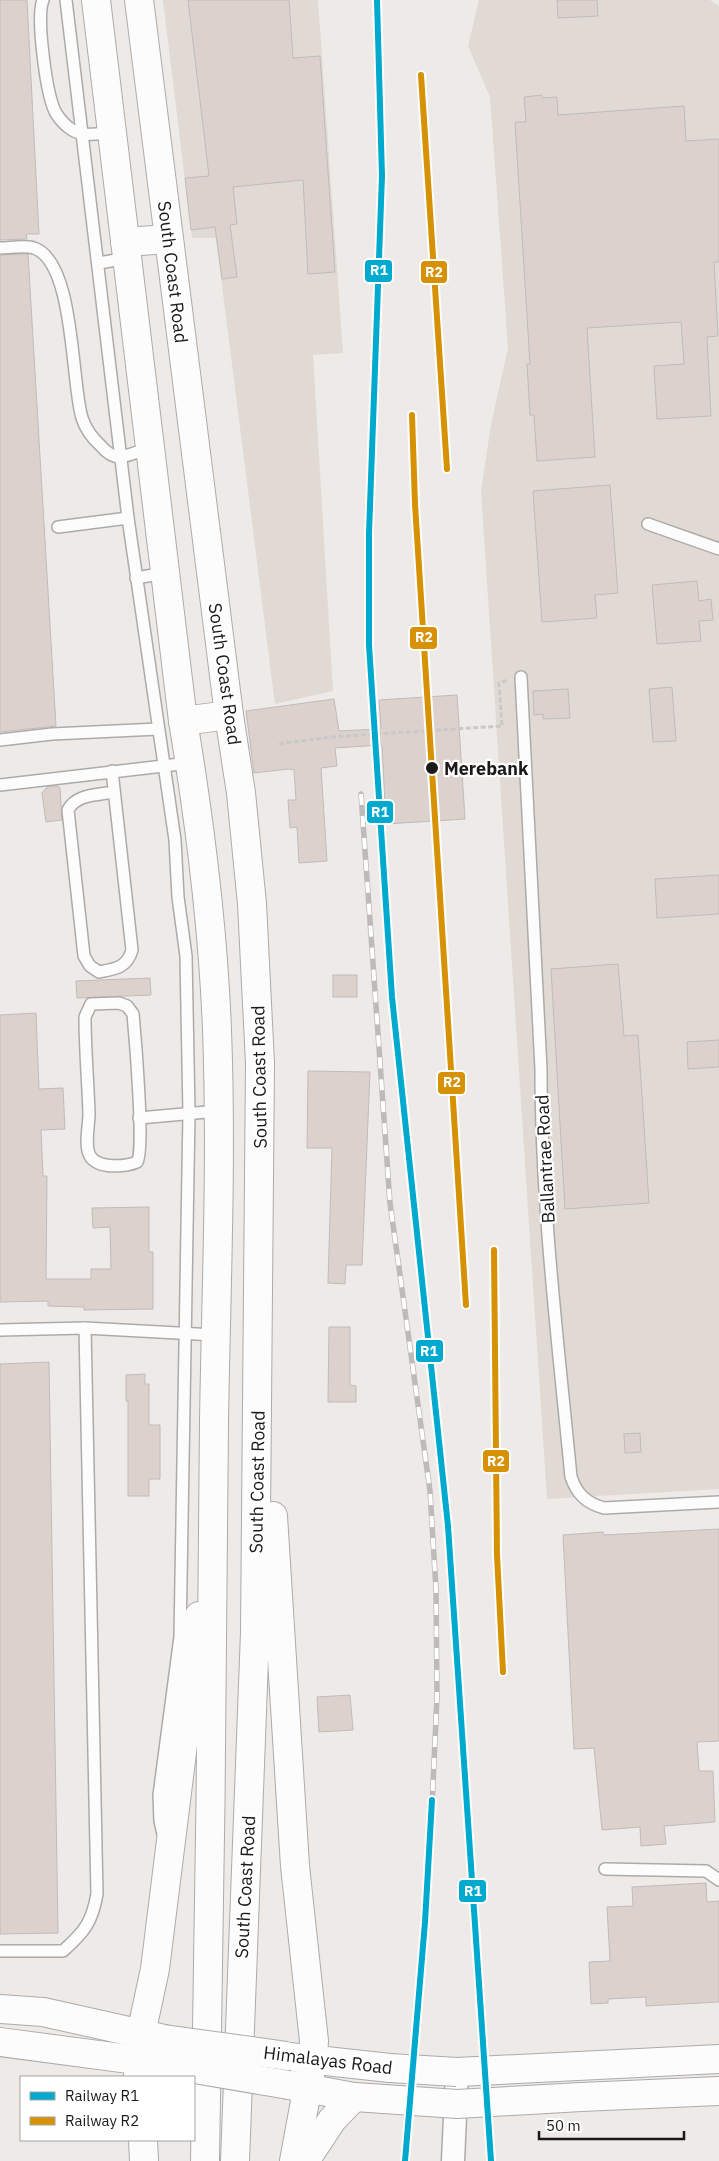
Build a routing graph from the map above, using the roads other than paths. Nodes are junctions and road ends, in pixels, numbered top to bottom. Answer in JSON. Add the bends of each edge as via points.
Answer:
{"nodes":[{"id":1,"x":43,"y":0,"type":"edge"},
{"id":2,"x":66,"y":0,"type":"edge"},
{"id":3,"x":96,"y":0,"type":"edge"},
{"id":4,"x":139,"y":0,"type":"edge"},
{"id":5,"x":111,"y":132,"type":"junction"},
{"id":6,"x":83,"y":135,"type":"junction"},
{"id":7,"x":169,"y":239,"type":"junction"},
{"id":8,"x":0,"y":248,"type":"edge"},
{"id":9,"x":126,"y":250,"type":"junction"},
{"id":10,"x":99,"y":263,"type":"junction"},
{"id":11,"x":150,"y":448,"type":"junction"},
{"id":12,"x":121,"y":457,"type":"junction"},
{"id":13,"x":128,"y":518,"type":"junction"},
{"id":14,"x":648,"y":524,"type":"dead end"},
{"id":15,"x":58,"y":526,"type":"dead end"},
{"id":16,"x":719,"y":549,"type":"edge"},
{"id":17,"x":165,"y":573,"type":"junction"},
{"id":18,"x":136,"y":578,"type":"junction"},
{"id":19,"x":521,"y":677,"type":"road end"},
{"id":20,"x":229,"y":715,"type":"junction"},
{"id":21,"x":170,"y":725,"type":"junction"},
{"id":22,"x":0,"y":740,"type":"edge"},
{"id":23,"x":177,"y":764,"type":"junction"},
{"id":24,"x":112,"y":771,"type":"junction"},
{"id":25,"x":0,"y":785,"type":"edge"},
{"id":26,"x":114,"y":792,"type":"junction"},
{"id":27,"x":218,"y":1111,"type":"junction"},
{"id":28,"x":189,"y":1113,"type":"junction"},
{"id":29,"x":138,"y":1118,"type":"junction"},
{"id":30,"x":259,"y":1239,"type":"junction"},
{"id":31,"x":217,"y":1242,"type":"junction"},
{"id":32,"x":85,"y":1328,"type":"junction"},
{"id":33,"x":0,"y":1330,"type":"edge"},
{"id":34,"x":187,"y":1334,"type":"junction"},
{"id":35,"x":215,"y":1335,"type":"junction"},
{"id":36,"x":257,"y":1459,"type":"junction"},
{"id":37,"x":214,"y":1498,"type":"junction"},
{"id":38,"x":719,"y":1502,"type":"edge"},
{"id":39,"x":169,"y":1858,"type":"junction"},
{"id":40,"x":605,"y":1869,"type":"dead end"},
{"id":41,"x":719,"y":1880,"type":"edge"},
{"id":42,"x":0,"y":1951,"type":"edge"},
{"id":43,"x":0,"y":2009,"type":"edge"},
{"id":44,"x":0,"y":2042,"type":"edge"},
{"id":45,"x":148,"y":2054,"type":"edge"},
{"id":46,"x":300,"y":2057,"type":"junction"},
{"id":47,"x":719,"y":2059,"type":"edge"},
{"id":48,"x":457,"y":2072,"type":"junction"},
{"id":49,"x":298,"y":2087,"type":"junction"},
{"id":50,"x":719,"y":2091,"type":"edge"},
{"id":51,"x":354,"y":2096,"type":"junction"},
{"id":52,"x":457,"y":2104,"type":"junction"},
{"id":53,"x":143,"y":2141,"type":"edge"},
{"id":54,"x":144,"y":2161,"type":"edge"},
{"id":55,"x":205,"y":2161,"type":"edge"},
{"id":56,"x":236,"y":2161,"type":"edge"},
{"id":57,"x":294,"y":2161,"type":"edge"},
{"id":58,"x":305,"y":2161,"type":"edge"},
{"id":59,"x":453,"y":2161,"type":"edge"}],
"edges":[{"from":1,"to":6,"type":"lane","via":[[40,12],[54,110],[68,128]]},
{"from":2,"to":6,"type":"lane"},
{"from":3,"to":5,"type":"main road","name":"South Coast Road"},
{"from":4,"to":7,"type":"main road","name":"South Coast Road"},
{"from":5,"to":6,"type":"lane"},
{"from":5,"to":9,"type":"main road","name":"South Coast Road"},
{"from":6,"to":10,"type":"lane"},
{"from":7,"to":9,"type":"main road"},
{"from":7,"to":20,"type":"main road","name":"South Coast Road"},
{"from":8,"to":12,"type":"lane","via":[[34,248],[50,258],[57,271],[87,431],[105,451]]},
{"from":9,"to":10,"type":"lane"},
{"from":9,"to":11,"type":"main road","name":"South Coast Road"},
{"from":10,"to":12,"type":"lane"},
{"from":11,"to":12,"type":"lane"},
{"from":11,"to":17,"type":"main road","name":"South Coast Road"},
{"from":12,"to":13,"type":"lane"},
{"from":13,"to":15,"type":"lane"},
{"from":13,"to":18,"type":"lane"},
{"from":14,"to":16,"type":"lane"},
{"from":17,"to":18,"type":"lane"},
{"from":17,"to":21,"type":"main road","name":"South Coast Road"},
{"from":18,"to":21,"type":"lane"},
{"from":19,"to":38,"type":"lane","name":"Ballantrae Road","via":[[541,1118],[571,1477],[579,1495],[604,1508]]},
{"from":20,"to":21,"type":"main road"},
{"from":20,"to":30,"type":"main road","name":"South Coast Road","via":[[241,793],[257,964]]},
{"from":21,"to":22,"type":"lane"},
{"from":21,"to":23,"type":"main road","name":"South Coast Road"},
{"from":23,"to":24,"type":"lane"},
{"from":23,"to":27,"type":"main road","name":"South Coast Road","via":[[197,803],[212,939]]},
{"from":23,"to":28,"type":"lane","via":[[175,840],[186,956]]},
{"from":24,"to":25,"type":"lane"},
{"from":24,"to":26,"type":"lane"},
{"from":26,"to":26,"type":"lane","via":[[132,950],[129,959],[119,969],[99,972],[84,956],[68,810],[78,798]]},
{"from":27,"to":28,"type":"lane"},
{"from":27,"to":31,"type":"main road","name":"South Coast Road"},
{"from":28,"to":29,"type":"lane"},
{"from":28,"to":34,"type":"lane"},
{"from":29,"to":29,"type":"lane","via":[[141,1136],[137,1162],[111,1166],[93,1159],[88,1147],[85,1035],[85,1012],[91,1004],[119,1003],[134,1014]]},
{"from":30,"to":31,"type":"main road"},
{"from":30,"to":36,"type":"main road","name":"South Coast Road"},
{"from":31,"to":35,"type":"main road","name":"South Coast Road"},
{"from":32,"to":33,"type":"lane"},
{"from":32,"to":34,"type":"lane"},
{"from":32,"to":42,"type":"lane","via":[[97,1894],[93,1916],[81,1935],[63,1951]]},
{"from":34,"to":35,"type":"lane"},
{"from":34,"to":39,"type":"lane","via":[[180,1637],[159,1795],[160,1821]]},
{"from":35,"to":37,"type":"main road","name":"South Coast Road"},
{"from":36,"to":46,"type":"main road","via":[[273,1511],[295,1866],[314,2041]]},
{"from":36,"to":56,"type":"main road","name":"South Coast Road","via":[[252,1726]]},
{"from":37,"to":39,"type":"main road"},
{"from":37,"to":55,"type":"main road","name":"South Coast Road","via":[[214,1687]]},
{"from":39,"to":45,"type":"main road"},
{"from":40,"to":41,"type":"lane","via":[[706,1871]]},
{"from":43,"to":45,"type":"main road","name":"Himalayas Road","via":[[43,2012]]},
{"from":44,"to":45,"type":"main road","name":"Himalayas Road"},
{"from":45,"to":46,"type":"main road","name":"Himalayas Road","bridge":true},
{"from":45,"to":49,"type":"main road","name":"Himalayas Road","bridge":true},
{"from":46,"to":48,"type":"main road","name":"Himalayas Road","bridge":true},
{"from":46,"to":49,"type":"main road"},
{"from":47,"to":48,"type":"main road","name":"Himalayas Road"},
{"from":48,"to":52,"type":"street"},
{"from":49,"to":51,"type":"main road","name":"Himalayas Road"},
{"from":49,"to":57,"type":"main road"},
{"from":50,"to":52,"type":"main road","name":"Himalayas Road","bridge":true},
{"from":51,"to":52,"type":"main road","name":"Himalayas Road","bridge":true},
{"from":51,"to":58,"type":"main road","via":[[332,2120]]},
{"from":52,"to":59,"type":"street"},
{"from":53,"to":54,"type":"main road"}]}
